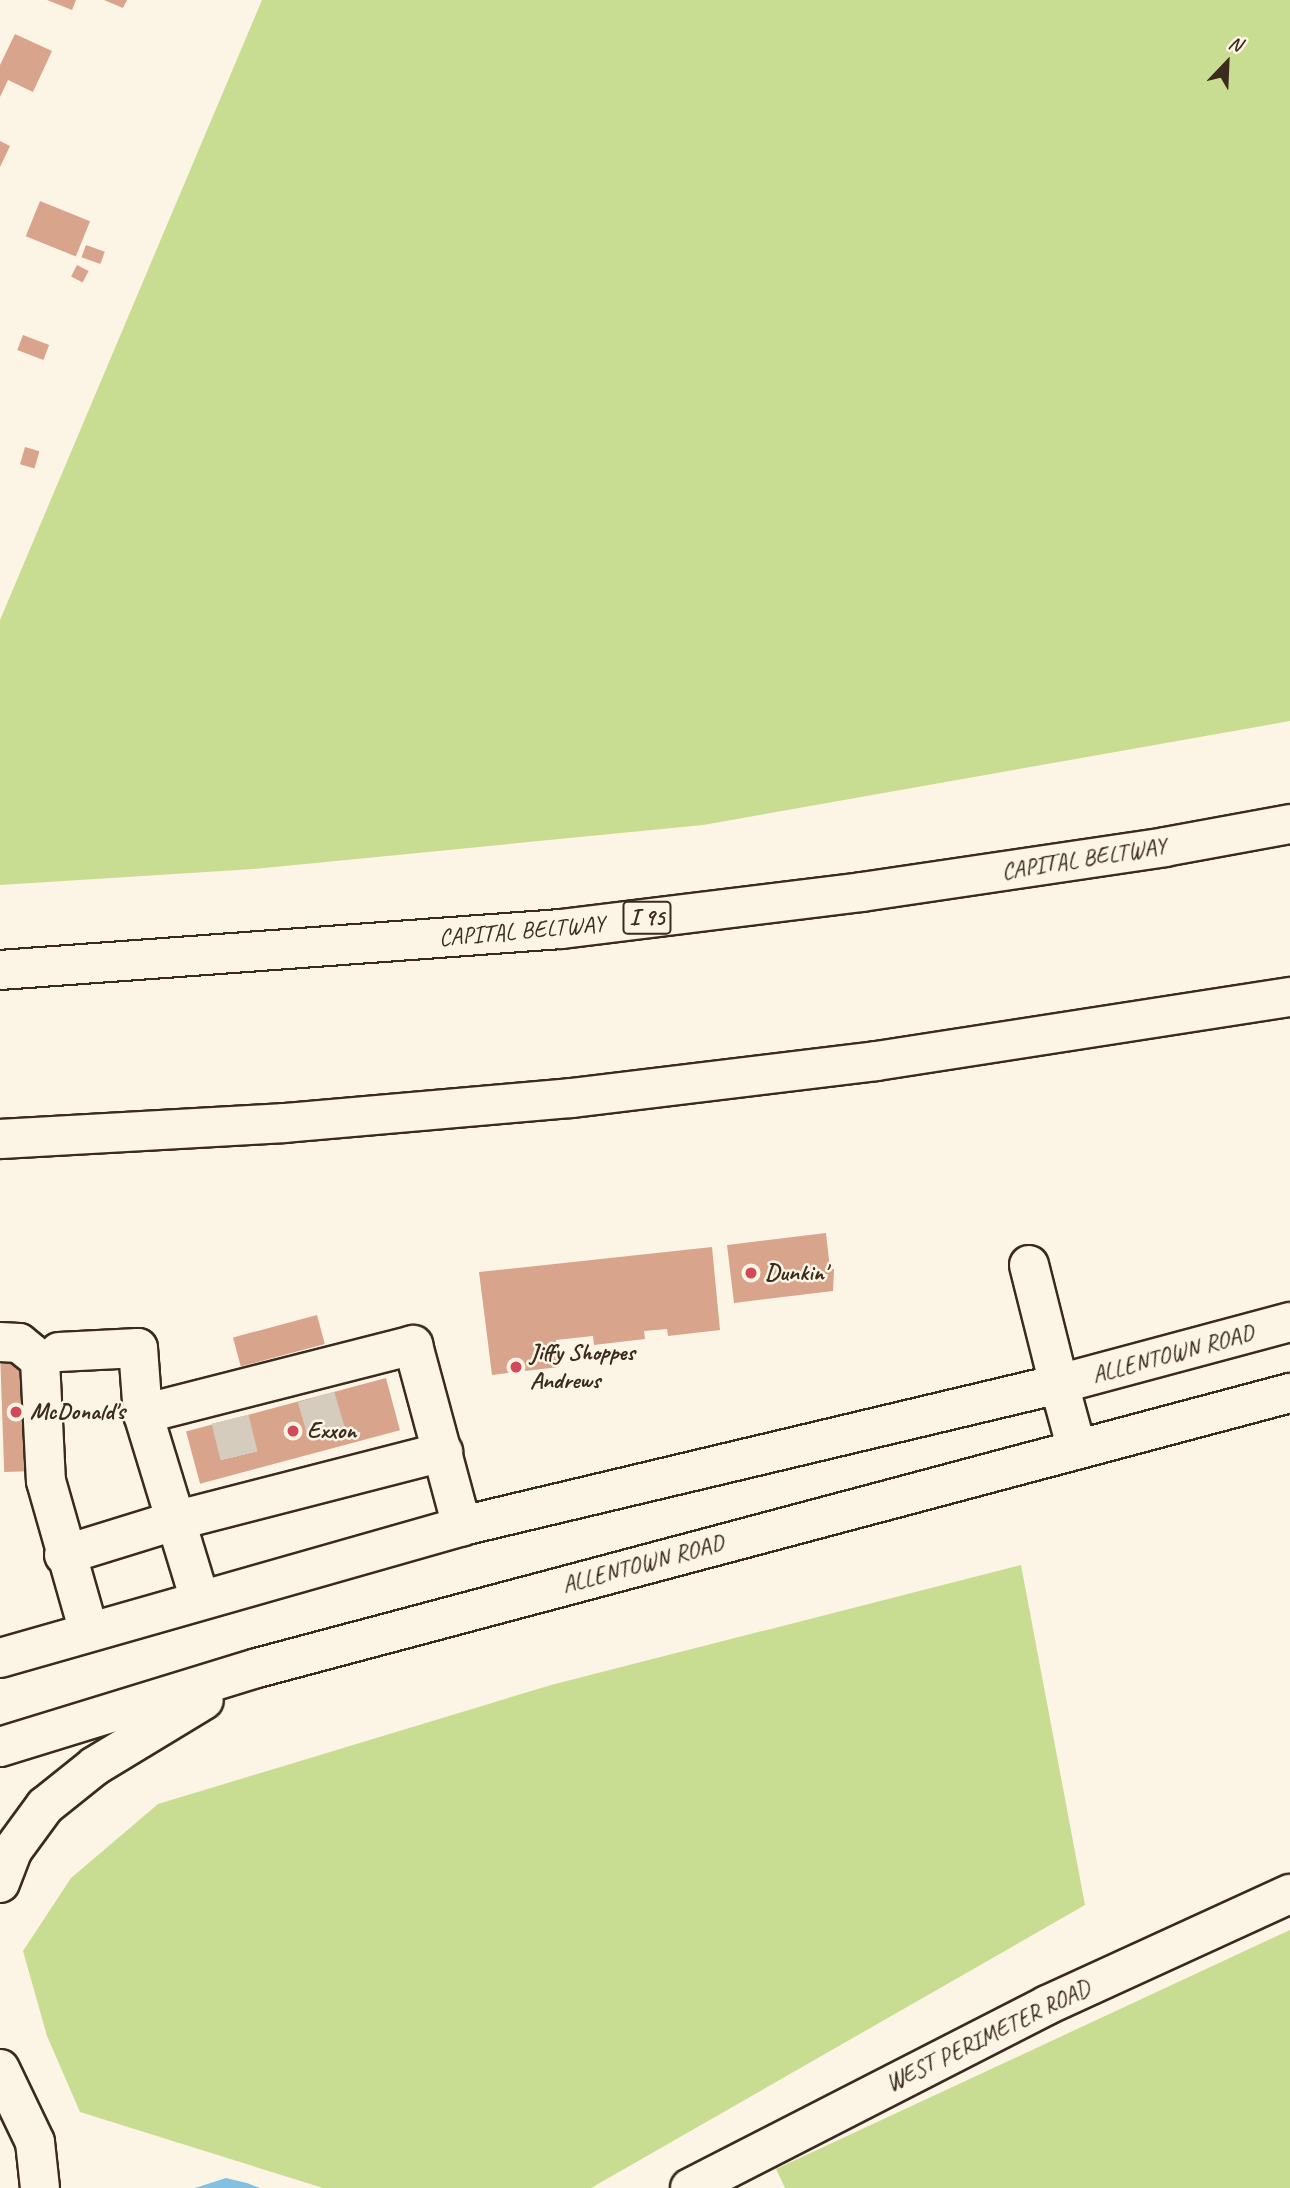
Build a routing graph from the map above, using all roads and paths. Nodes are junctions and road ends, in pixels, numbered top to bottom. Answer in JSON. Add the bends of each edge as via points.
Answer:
{"nodes":[{"id":1,"x":1290,"y":824,"type":"edge"},
{"id":2,"x":0,"y":970,"type":"edge"},
{"id":3,"x":1290,"y":997,"type":"edge"},
{"id":4,"x":0,"y":1139,"type":"edge"},
{"id":5,"x":1029,"y":1265,"type":"dead end"},
{"id":6,"x":1290,"y":1322,"type":"edge"},
{"id":7,"x":0,"y":1342,"type":"edge"},
{"id":8,"x":60,"y":1352,"type":"dead end"},
{"id":9,"x":1059,"y":1384,"type":"junction"},
{"id":10,"x":1290,"y":1393,"type":"edge"},
{"id":11,"x":143,"y":1414,"type":"junction"},
{"id":12,"x":1077,"y":1450,"type":"junction"},
{"id":13,"x":443,"y":1451,"type":"junction"},
{"id":14,"x":173,"y":1521,"type":"junction"},
{"id":15,"x":462,"y":1526,"type":"junction"},
{"id":16,"x":62,"y":1549,"type":"junction"},
{"id":17,"x":200,"y":1600,"type":"junction"},
{"id":18,"x":89,"y":1632,"type":"junction"},
{"id":19,"x":10,"y":1651,"type":"edge"},
{"id":20,"x":257,"y":1668,"type":"junction"},
{"id":21,"x":0,"y":1747,"type":"edge"},
{"id":22,"x":0,"y":1883,"type":"edge"},
{"id":23,"x":1290,"y":1895,"type":"edge"},
{"id":24,"x":0,"y":2069,"type":"edge"},
{"id":25,"x":35,"y":2142,"type":"junction"},
{"id":26,"x":40,"y":2188,"type":"edge"},
{"id":27,"x":60,"y":2188,"type":"edge"},
{"id":28,"x":690,"y":2188,"type":"edge"}],
"edges":[{"from":1,"to":2,"type":"main road","name":"CAPITAL BELTWAY","number":"I 95","via":[[862,892],[561,929]]},
{"from":3,"to":4,"type":"main road","via":[[876,1061],[571,1098],[285,1123]]},
{"from":5,"to":9,"type":"main road"},
{"from":6,"to":9,"type":"main road","name":"ALLENTOWN ROAD"},
{"from":7,"to":16,"type":"main road","via":[[19,1342],[40,1360],[46,1481]]},
{"from":8,"to":11,"type":"main road","via":[[138,1348]]},
{"from":9,"to":12,"type":"main road"},
{"from":9,"to":15,"type":"main road","name":"ALLENTOWN ROAD"},
{"from":10,"to":12,"type":"main road","name":"ALLENTOWN ROAD"},
{"from":11,"to":13,"type":"main road","via":[[226,1407],[312,1384],[413,1345]]},
{"from":11,"to":14,"type":"main road"},
{"from":12,"to":20,"type":"main road","name":"ALLENTOWN ROAD"},
{"from":13,"to":14,"type":"main road","via":[[335,1463],[247,1487]]},
{"from":13,"to":15,"type":"main road"},
{"from":14,"to":16,"type":"main road"},
{"from":14,"to":17,"type":"main road"},
{"from":15,"to":17,"type":"main road","name":"ALLENTOWN ROAD"},
{"from":16,"to":18,"type":"main road"},
{"from":17,"to":18,"type":"main road","name":"ALLENTOWN ROAD"},
{"from":18,"to":19,"type":"main road","name":"ALLENTOWN ROAD"},
{"from":20,"to":21,"type":"main road","name":"ALLENTOWN ROAD"},
{"from":20,"to":22,"type":"main road","via":[[96,1766],[45,1805],[12,1851]]},
{"from":23,"to":28,"type":"main road","name":"WEST PERIMETER ROAD","via":[[1047,2005]]},
{"from":24,"to":25,"type":"main road"},
{"from":25,"to":26,"type":"main road"},
{"from":25,"to":27,"type":"main road"}]}
